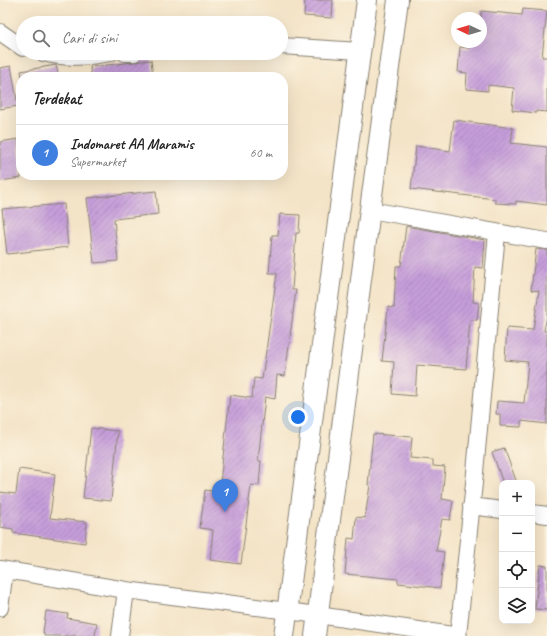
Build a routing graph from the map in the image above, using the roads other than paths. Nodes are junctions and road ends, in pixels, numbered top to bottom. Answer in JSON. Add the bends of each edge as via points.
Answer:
{"nodes":[{"id":1,"x":367,"y":0,"type":"edge"},
{"id":2,"x":398,"y":0,"type":"edge"},
{"id":3,"x":0,"y":32,"type":"edge"},
{"id":4,"x":16,"y":43,"type":"edge"},
{"id":5,"x":288,"y":46,"type":"edge"},
{"id":6,"x":360,"y":50,"type":"junction"},
{"id":7,"x":370,"y":210,"type":"junction"},
{"id":8,"x":497,"y":233,"type":"junction"},
{"id":9,"x":547,"y":241,"type":"edge"},
{"id":10,"x":471,"y":506,"type":"junction"},
{"id":11,"x":499,"y":510,"type":"edge"},
{"id":12,"x":535,"y":513,"type":"edge"},
{"id":13,"x":547,"y":515,"type":"edge"},
{"id":14,"x":3,"y":570,"type":"edge"},
{"id":15,"x":126,"y":590,"type":"junction"},
{"id":16,"x":0,"y":608,"type":"edge"},
{"id":17,"x":288,"y":611,"type":"junction"},
{"id":18,"x":318,"y":615,"type":"junction"},
{"id":19,"x":120,"y":636,"type":"edge"},
{"id":20,"x":284,"y":636,"type":"edge"},
{"id":21,"x":315,"y":636,"type":"edge"},
{"id":22,"x":458,"y":636,"type":"edge"}],
"edges":[{"from":1,"to":6,"type":"street"},
{"from":2,"to":7,"type":"street"},
{"from":3,"to":4,"type":"street"},
{"from":5,"to":6,"type":"street"},
{"from":6,"to":17,"type":"street"},
{"from":7,"to":8,"type":"street"},
{"from":7,"to":18,"type":"street"},
{"from":8,"to":9,"type":"street"},
{"from":8,"to":10,"type":"street"},
{"from":10,"to":11,"type":"street"},
{"from":10,"to":22,"type":"street"},
{"from":12,"to":13,"type":"street"},
{"from":14,"to":15,"type":"street"},
{"from":14,"to":16,"type":"street"},
{"from":15,"to":17,"type":"street"},
{"from":15,"to":19,"type":"street"},
{"from":17,"to":18,"type":"street"},
{"from":17,"to":20,"type":"street"},
{"from":18,"to":21,"type":"street"},
{"from":18,"to":22,"type":"street"}]}
